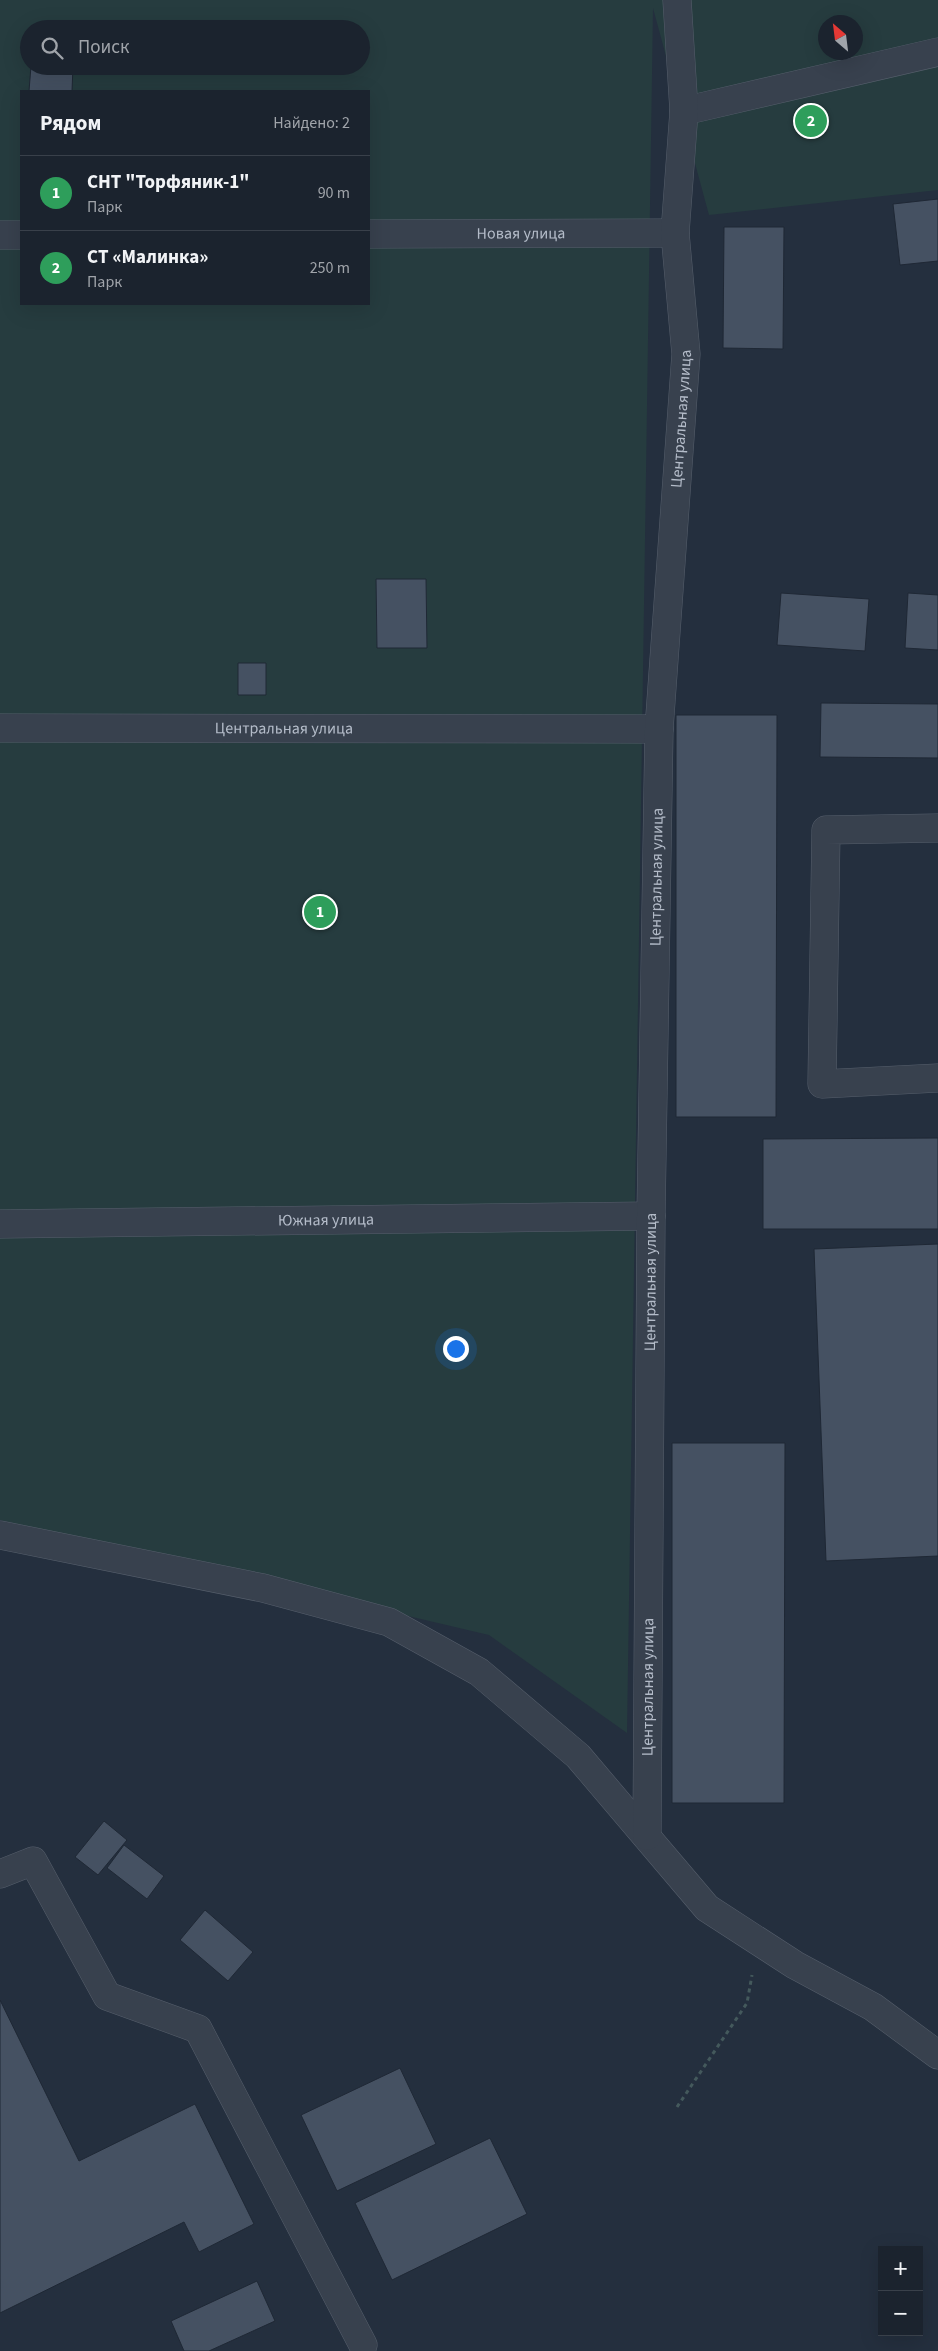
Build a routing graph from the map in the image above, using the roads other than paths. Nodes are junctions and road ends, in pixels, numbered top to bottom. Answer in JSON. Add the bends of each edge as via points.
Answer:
{"nodes":[{"id":1,"x":677,"y":0,"type":"edge"},
{"id":2,"x":938,"y":52,"type":"edge"},
{"id":3,"x":684,"y":111,"type":"junction"},
{"id":4,"x":675,"y":233,"type":"junction"},
{"id":5,"x":370,"y":234,"type":"edge"},
{"id":6,"x":0,"y":235,"type":"edge"},
{"id":7,"x":20,"y":235,"type":"edge"},
{"id":8,"x":0,"y":728,"type":"edge"},
{"id":9,"x":658,"y":729,"type":"junction"},
{"id":10,"x":938,"y":828,"type":"edge"},
{"id":11,"x":938,"y":1078,"type":"edge"},
{"id":12,"x":651,"y":1216,"type":"junction"},
{"id":13,"x":0,"y":1224,"type":"edge"},
{"id":14,"x":0,"y":1535,"type":"edge"},
{"id":15,"x":647,"y":1836,"type":"junction"},
{"id":16,"x":0,"y":1874,"type":"edge"},
{"id":17,"x":938,"y":2054,"type":"edge"},
{"id":18,"x":358,"y":2349,"type":"edge"}],
"edges":[{"from":1,"to":3,"type":"street","name":"Центральная улица"},
{"from":2,"to":3,"type":"street"},
{"from":3,"to":4,"type":"street","name":"Центральная улица"},
{"from":4,"to":5,"type":"street","name":"Новая улица"},
{"from":4,"to":9,"type":"street","name":"Центральная улица","via":[[686,354]]},
{"from":6,"to":7,"type":"street"},
{"from":8,"to":9,"type":"street","name":"Центральная улица"},
{"from":9,"to":12,"type":"street","name":"Центральная улица"},
{"from":10,"to":11,"type":"street","via":[[826,830],[822,1084]]},
{"from":12,"to":13,"type":"street","name":"Южная улица"},
{"from":12,"to":15,"type":"street","name":"Центральная улица"},
{"from":14,"to":15,"type":"street","via":[[263,1588],[389,1622],[479,1672],[578,1756]]},
{"from":15,"to":17,"type":"street","via":[[707,1908],[795,1965],[873,2006]]},
{"from":16,"to":18,"type":"street","via":[[33,1861],[107,1996],[198,2029]]}]}
